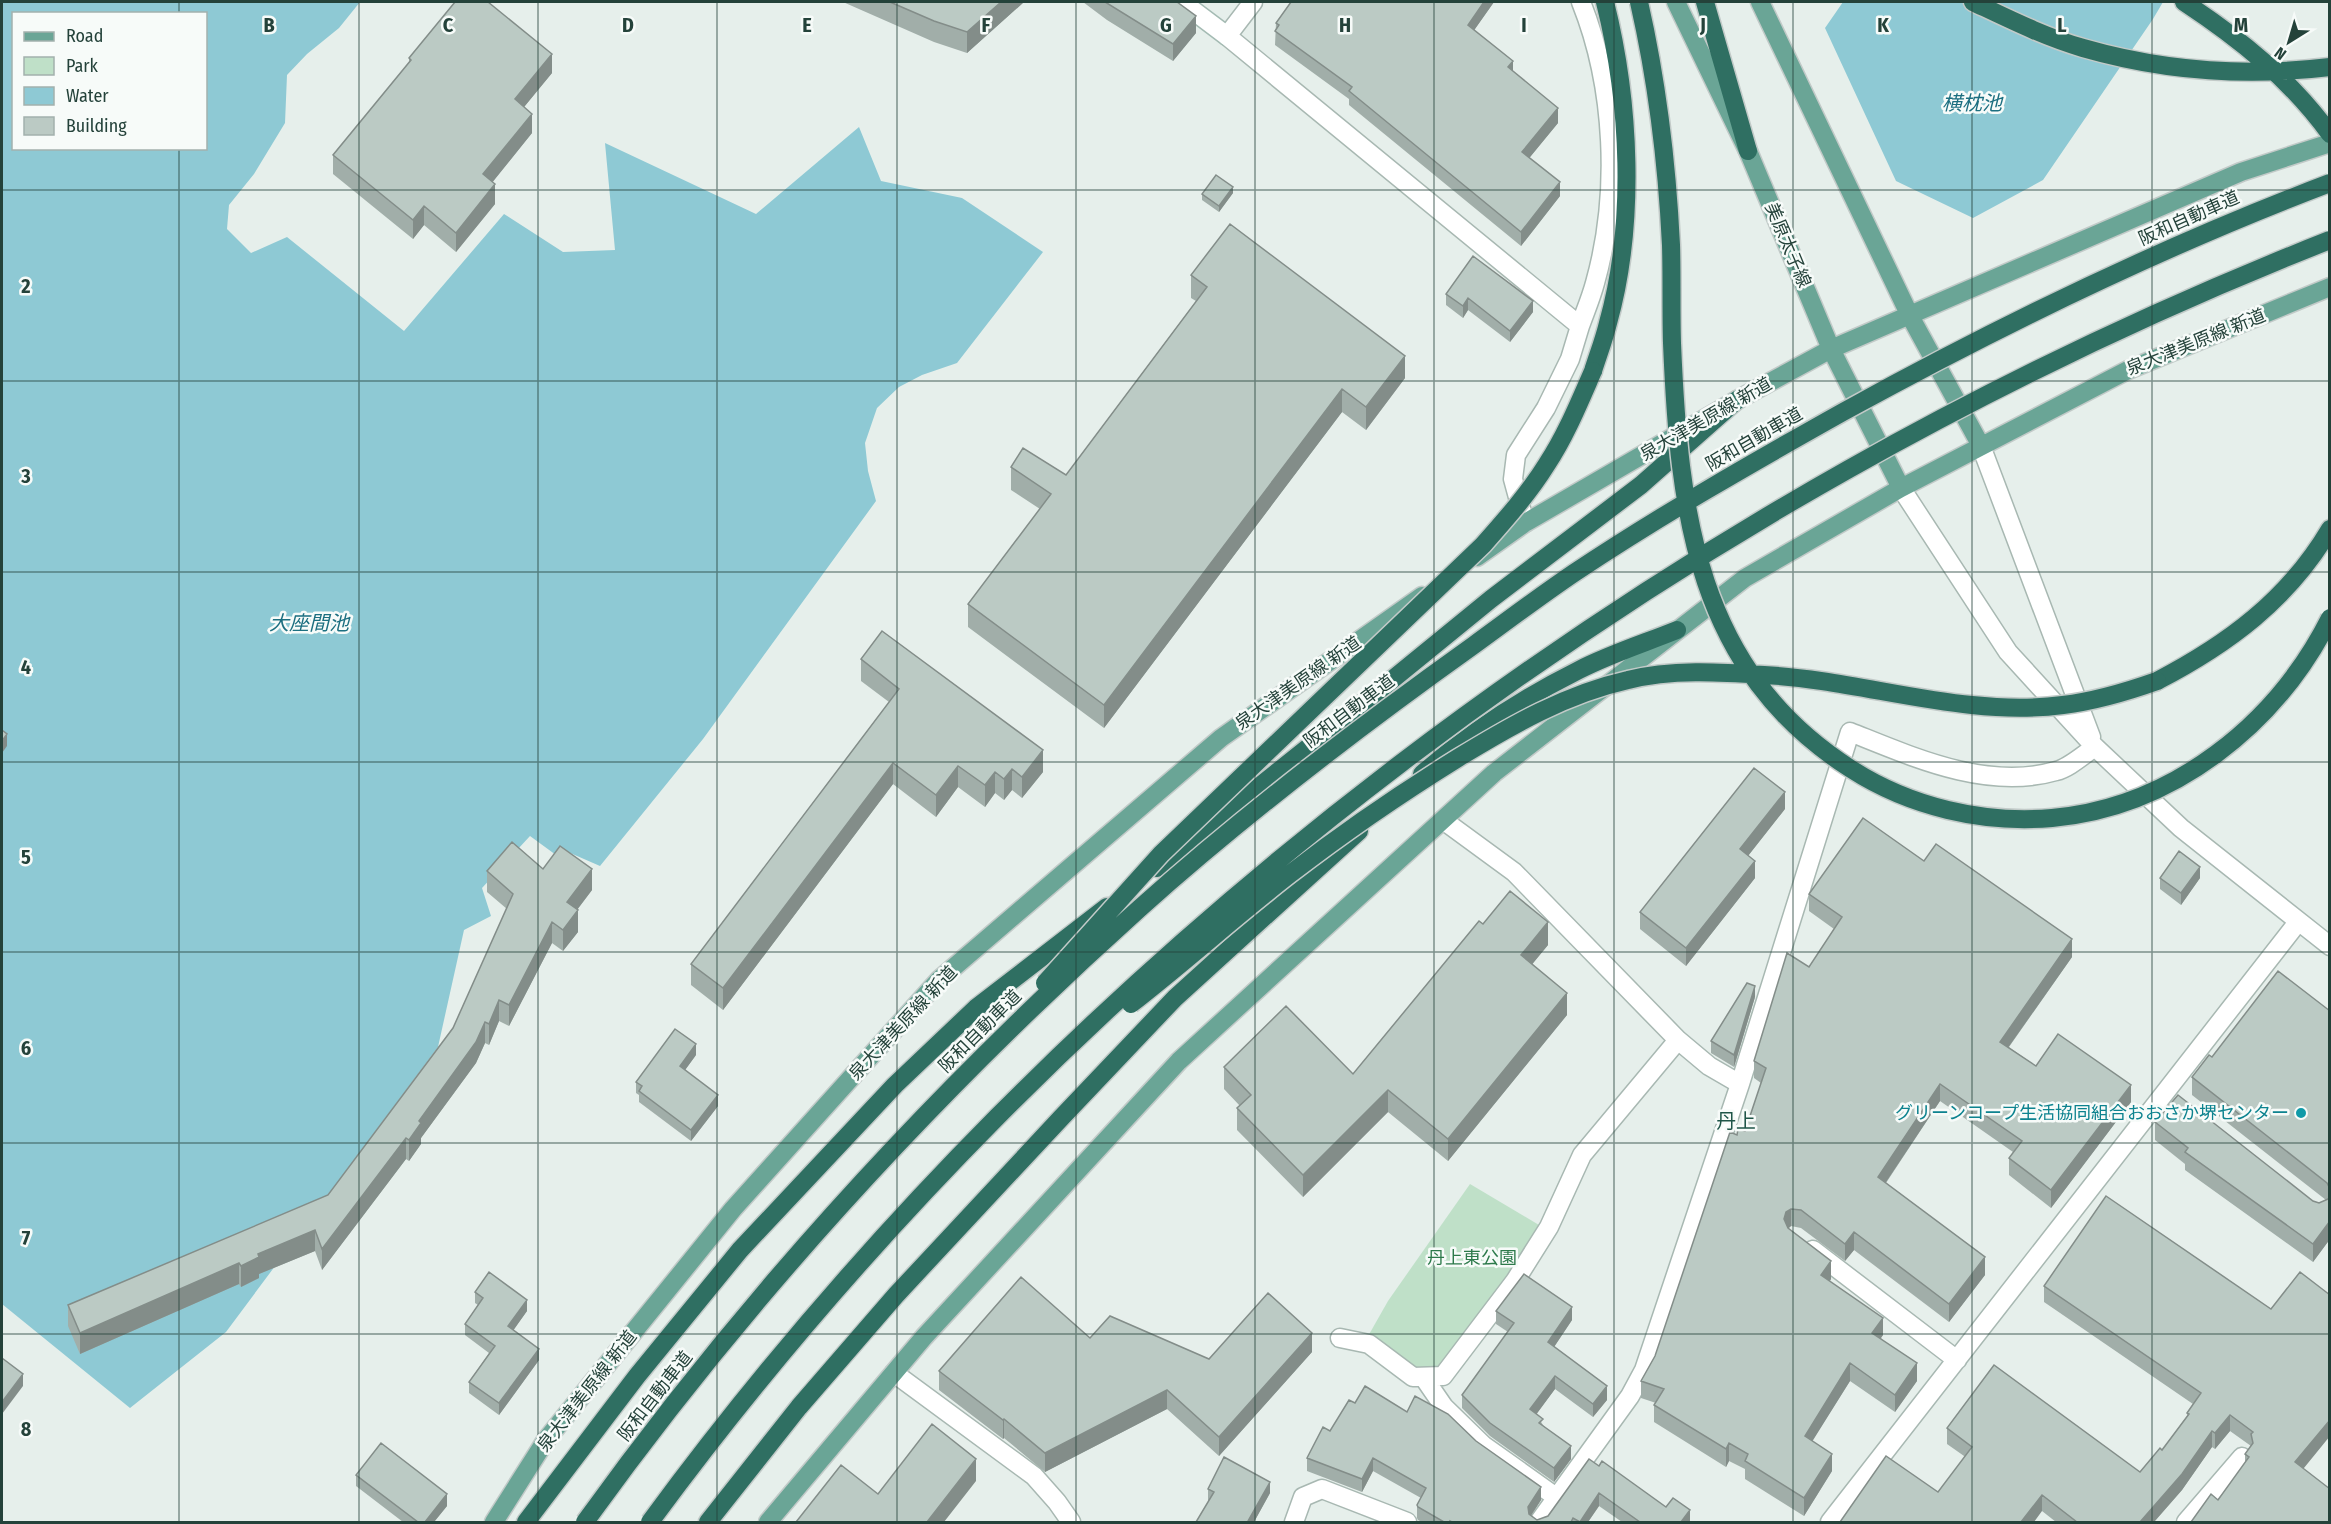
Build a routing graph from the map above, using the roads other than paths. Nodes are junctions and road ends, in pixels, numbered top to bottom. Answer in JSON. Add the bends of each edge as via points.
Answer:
{"nodes":[{"id":1,"x":1182,"y":2,"type":"edge"},
{"id":2,"x":1253,"y":2,"type":"edge"},
{"id":3,"x":1581,"y":2,"type":"edge"},
{"id":4,"x":1605,"y":2,"type":"edge"},
{"id":5,"x":1639,"y":2,"type":"edge"},
{"id":6,"x":1676,"y":2,"type":"edge"},
{"id":7,"x":1705,"y":2,"type":"edge"},
{"id":8,"x":1760,"y":2,"type":"edge"},
{"id":9,"x":1973,"y":2,"type":"edge"},
{"id":10,"x":2184,"y":2,"type":"edge"},
{"id":11,"x":1227,"y":36,"type":"junction"},
{"id":12,"x":2330,"y":67,"type":"edge"},
{"id":13,"x":2330,"y":134,"type":"edge"},
{"id":14,"x":2330,"y":143,"type":"edge"},
{"id":15,"x":1748,"y":150,"type":"junction"},
{"id":16,"x":2330,"y":183,"type":"edge"},
{"id":17,"x":2330,"y":240,"type":"edge"},
{"id":18,"x":2330,"y":288,"type":"edge"},
{"id":19,"x":1910,"y":316,"type":"junction"},
{"id":20,"x":1580,"y":326,"type":"junction"},
{"id":21,"x":1831,"y":349,"type":"junction"},
{"id":22,"x":1737,"y":400,"type":"junction"},
{"id":23,"x":1981,"y":446,"type":"junction"},
{"id":24,"x":1901,"y":488,"type":"junction"},
{"id":25,"x":1525,"y":523,"type":"junction"},
{"id":26,"x":2330,"y":529,"type":"edge"},
{"id":27,"x":2330,"y":618,"type":"edge"},
{"id":28,"x":1677,"y":630,"type":"junction"},
{"id":29,"x":2095,"y":747,"type":"junction"},
{"id":30,"x":1443,"y":820,"type":"junction"},
{"id":31,"x":2298,"y":922,"type":"junction"},
{"id":32,"x":2330,"y":946,"type":"edge"},
{"id":33,"x":1678,"y":1040,"type":"junction"},
{"id":34,"x":994,"y":1045,"type":"junction"},
{"id":35,"x":1033,"y":1081,"type":"junction"},
{"id":36,"x":1740,"y":1084,"type":"junction"},
{"id":37,"x":2167,"y":1090,"type":"junction"},
{"id":38,"x":2185,"y":1104,"type":"edge"},
{"id":39,"x":1796,"y":1237,"type":"edge"},
{"id":40,"x":1340,"y":1338,"type":"dead end"},
{"id":41,"x":1957,"y":1360,"type":"junction"},
{"id":42,"x":894,"y":1373,"type":"junction"},
{"id":43,"x":1424,"y":1378,"type":"junction"},
{"id":44,"x":2242,"y":1457,"type":"dead end"},
{"id":45,"x":1556,"y":1497,"type":"junction"},
{"id":46,"x":494,"y":1522,"type":"edge"},
{"id":47,"x":526,"y":1522,"type":"edge"},
{"id":48,"x":585,"y":1522,"type":"edge"},
{"id":49,"x":650,"y":1522,"type":"edge"},
{"id":50,"x":708,"y":1522,"type":"edge"},
{"id":51,"x":768,"y":1522,"type":"edge"},
{"id":52,"x":1071,"y":1522,"type":"edge"},
{"id":53,"x":1294,"y":1522,"type":"edge"},
{"id":54,"x":1407,"y":1522,"type":"edge"},
{"id":55,"x":1539,"y":1522,"type":"edge"},
{"id":56,"x":1830,"y":1522,"type":"edge"},
{"id":57,"x":2187,"y":1522,"type":"edge"}],
"edges":[{"from":1,"to":11,"type":"street"},
{"from":2,"to":11,"type":"street"},
{"from":3,"to":20,"type":"street","via":[[1602,76],[1609,140],[1609,191],[1595,282]]},
{"from":4,"to":34,"type":"highway","bridge":true,"via":[[1625,117],[1627,168],[1619,272],[1609,322],[1593,371],[1548,463],[1483,545],[1161,854],[1066,958]]},
{"from":5,"to":27,"type":"highway","bridge":true,"via":[[1658,102],[1666,176],[1672,344],[1681,467],[1691,530],[1701,571],[1733,647],[1758,687],[1789,722],[1826,753],[1868,780],[1917,802],[2021,821],[2076,816],[2128,802],[2175,781],[2219,754],[2259,719],[2292,679]]},
{"from":6,"to":15,"type":"main road","name":"美原太子線"},
{"from":7,"to":15,"type":"highway"},
{"from":8,"to":19,"type":"main road"},
{"from":9,"to":12,"type":"highway","via":[[2082,47],[2139,61],[2204,70]]},
{"from":10,"to":13,"type":"highway","via":[[2270,65],[2294,88]]},
{"from":11,"to":20,"type":"street"},
{"from":14,"to":19,"type":"main road","name":"泉大津美原線 新道","via":[[2241,172]]},
{"from":15,"to":21,"type":"main road","name":"美原太子線"},
{"from":16,"to":34,"type":"highway","name":"阪和自動車道","bridge":true,"via":[[2240,217],[2063,296],[1743,469],[1575,573],[1281,789],[1141,907]]},
{"from":17,"to":35,"type":"highway","bridge":true,"via":[[2102,339],[1927,426],[1779,509],[1610,615],[1464,717],[1318,828],[1174,949]]},
{"from":18,"to":23,"type":"main road","name":"泉大津美原線 新道","via":[[2128,370]]},
{"from":19,"to":21,"type":"main road","name":"泉大津美原線 新道"},
{"from":19,"to":23,"type":"main road"},
{"from":20,"to":25,"type":"street","via":[[1570,359],[1546,408],[1516,455],[1513,479]]},
{"from":21,"to":22,"type":"main road","name":"泉大津美原線 新道"},
{"from":21,"to":24,"type":"main road","name":"美原太子線"},
{"from":22,"to":25,"type":"main road","name":"泉大津美原線 新道"},
{"from":22,"to":47,"type":"highway","via":[[1641,485],[1491,599],[1346,718],[976,1008],[903,1077],[740,1250],[637,1376]]},
{"from":23,"to":24,"type":"main road","name":"泉大津美原線 新道"},
{"from":23,"to":29,"type":"street"},
{"from":24,"to":28,"type":"main road","name":"泉大津美原線 新道","via":[[1745,578]]},
{"from":24,"to":29,"type":"street","via":[[2008,652]]},
{"from":25,"to":46,"type":"main road","name":"泉大津美原線 新道","via":[[1221,738],[939,980],[733,1209],[546,1440]]},
{"from":26,"to":35,"type":"highway","bridge":true,"via":[[2297,575],[2235,634],[2200,659],[2157,681],[2110,697],[2061,705],[2007,707],[1809,679],[1710,673],[1631,679],[1588,690],[1499,733],[1350,830]]},
{"from":28,"to":30,"type":"main road","name":"泉大津美原線 新道","via":[[1494,773]]},
{"from":28,"to":50,"type":"highway","via":[[1580,669],[1510,708],[1443,756],[1175,998],[896,1295],[799,1407]]},
{"from":29,"to":31,"type":"street","via":[[2181,828]]},
{"from":29,"to":36,"type":"street","via":[[2058,771],[2017,778],[1966,772],[1918,759],[1850,732]]},
{"from":30,"to":33,"type":"street","via":[[1514,872]]},
{"from":30,"to":42,"type":"main road","name":"泉大津美原線 新道","via":[[1179,1061]]},
{"from":31,"to":32,"type":"street"},
{"from":31,"to":37,"type":"street"},
{"from":33,"to":36,"type":"street","via":[[1709,1066]]},
{"from":33,"to":43,"type":"street","via":[[1582,1155],[1549,1227],[1501,1300],[1443,1376]]},
{"from":34,"to":48,"type":"highway","name":"阪和自動車道","bridge":true,"via":[[861,1182],[734,1328]]},
{"from":35,"to":49,"type":"highway","bridge":true,"via":[[895,1225],[776,1361]]},
{"from":36,"to":45,"type":"street","via":[[1644,1370],[1630,1396]]},
{"from":37,"to":38,"type":"street"},
{"from":37,"to":41,"type":"street"},
{"from":39,"to":41,"type":"street"},
{"from":40,"to":43,"type":"street","via":[[1370,1344],[1413,1377]]},
{"from":41,"to":56,"type":"street"},
{"from":42,"to":51,"type":"main road","name":"泉大津美原線 新道"},
{"from":42,"to":52,"type":"street","via":[[1034,1476]]},
{"from":43,"to":45,"type":"street","via":[[1444,1407],[1483,1445]]},
{"from":44,"to":57,"type":"street"},
{"from":45,"to":55,"type":"street"},
{"from":53,"to":54,"type":"street","via":[[1304,1497],[1322,1489]]}]}
